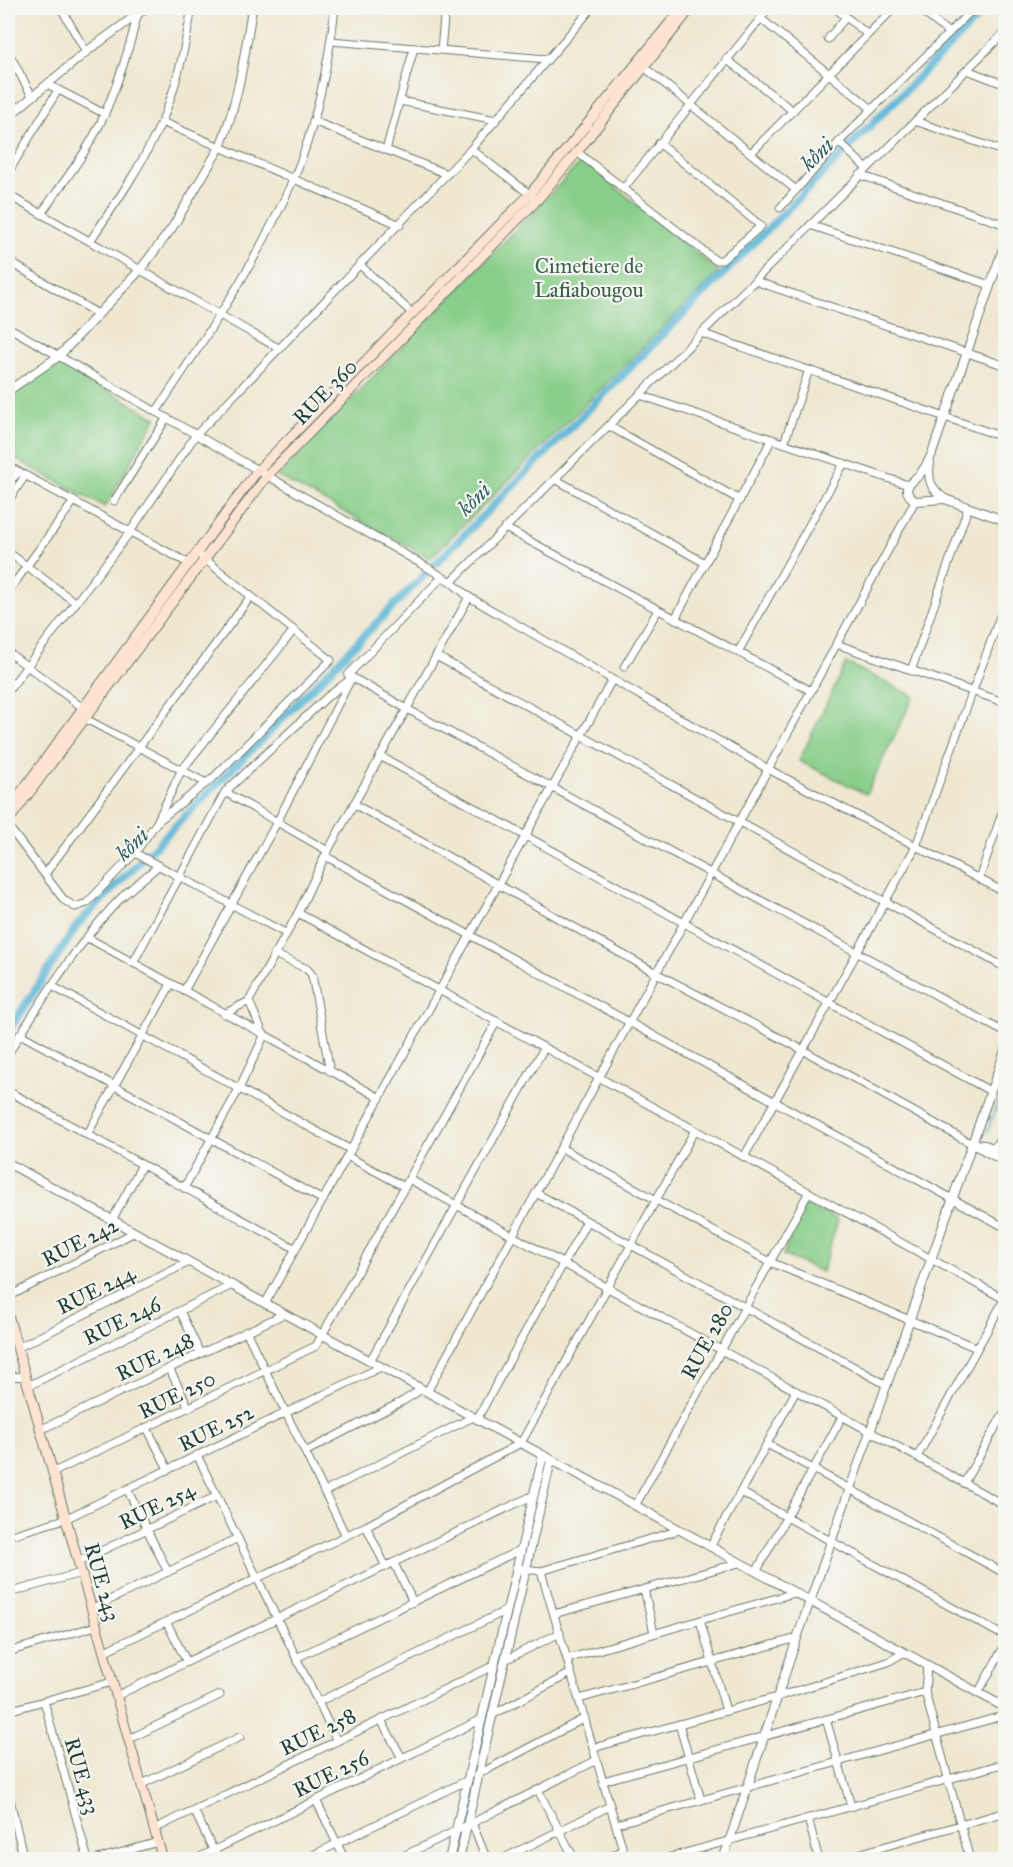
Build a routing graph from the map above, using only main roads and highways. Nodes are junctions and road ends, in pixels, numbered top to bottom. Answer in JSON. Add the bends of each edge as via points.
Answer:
{"nodes":[{"id":1,"x":682,"y":8,"type":"edge"},
{"id":2,"x":691,"y":8,"type":"edge"},
{"id":3,"x":533,"y":197,"type":"junction"},
{"id":4,"x":202,"y":557,"type":"junction"},
{"id":5,"x":8,"y":811,"type":"edge"},
{"id":6,"x":8,"y":821,"type":"edge"},
{"id":7,"x":8,"y":1315,"type":"edge"},
{"id":8,"x":163,"y":1860,"type":"edge"}],
"edges":[{"from":1,"to":3,"type":"main road","name":"RUE 360"},
{"from":2,"to":3,"type":"main road","name":"RUE 360","via":[[577,152]]},
{"from":3,"to":4,"type":"main road","name":"RUE 360","via":[[267,476]]},
{"from":3,"to":4,"type":"main road","name":"RUE 360","via":[[257,471]]},
{"from":4,"to":5,"type":"main road","name":"RUE 360","via":[[190,564]]},
{"from":4,"to":6,"type":"main road","name":"RUE 360"},
{"from":7,"to":8,"type":"main road","name":"RUE 243"}]}
